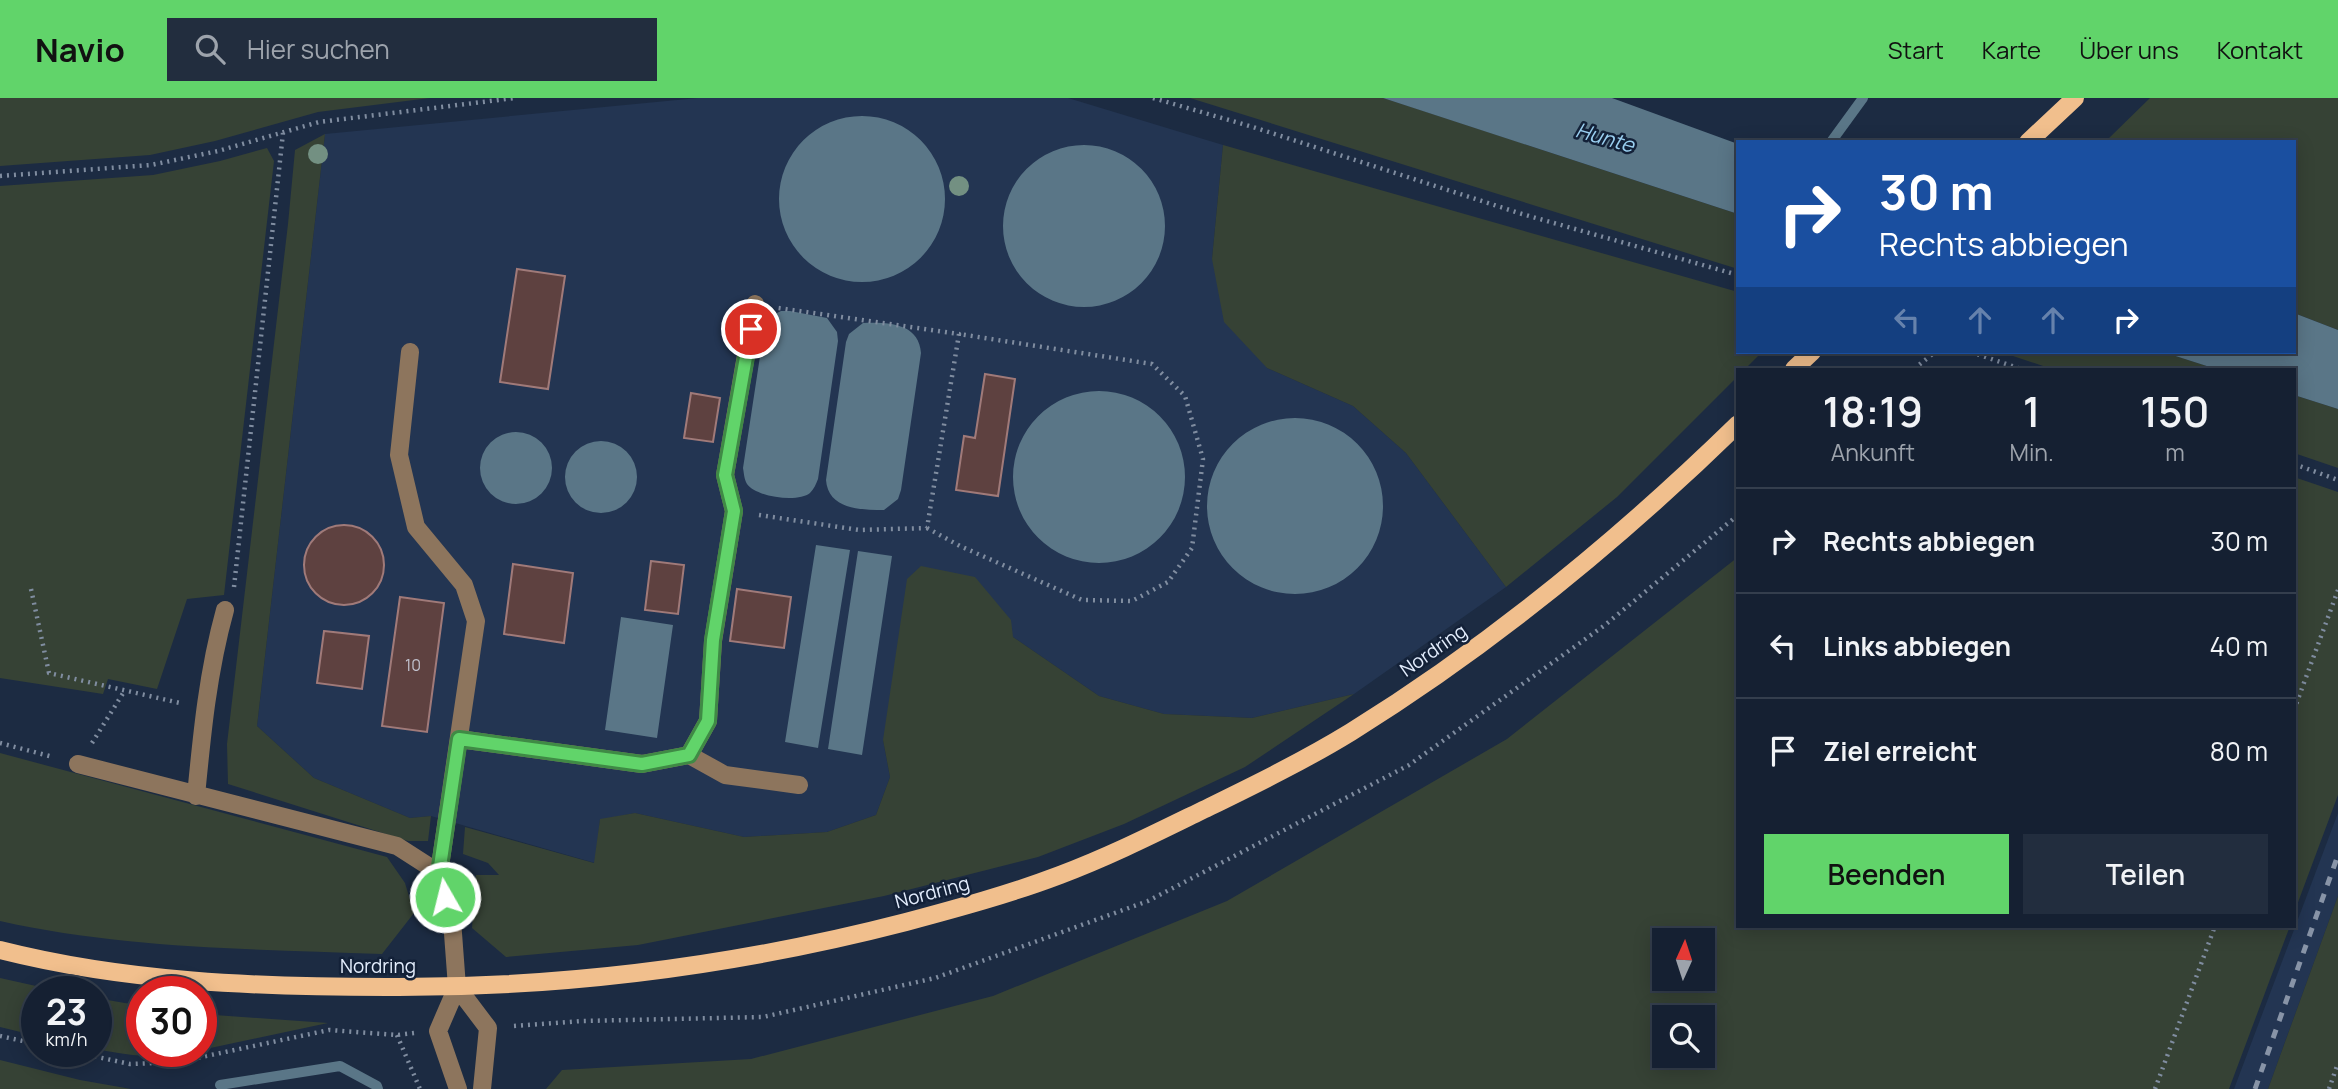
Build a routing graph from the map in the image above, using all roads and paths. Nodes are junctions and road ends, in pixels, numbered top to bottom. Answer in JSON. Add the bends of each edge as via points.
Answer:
{"nodes":[{"id":1,"x":515,"y":98,"type":"edge"},
{"id":2,"x":1153,"y":98,"type":"edge"},
{"id":3,"x":2075,"y":98,"type":"edge"},
{"id":4,"x":283,"y":133,"type":"junction"},
{"id":5,"x":2030,"y":140,"type":"edge"},
{"id":6,"x":0,"y":176,"type":"edge"},
{"id":7,"x":1736,"y":274,"type":"edge"},
{"id":8,"x":755,"y":304,"type":"joint"},
{"id":9,"x":959,"y":334,"type":"junction"},
{"id":10,"x":410,"y":352,"type":"dead end"},
{"id":11,"x":1810,"y":354,"type":"edge"},
{"id":12,"x":1933,"y":354,"type":"edge"},
{"id":13,"x":1977,"y":354,"type":"edge"},
{"id":14,"x":1795,"y":368,"type":"edge"},
{"id":15,"x":1915,"y":368,"type":"edge"},
{"id":16,"x":2018,"y":368,"type":"edge"},
{"id":17,"x":1736,"y":426,"type":"edge"},
{"id":18,"x":2296,"y":465,"type":"edge"},
{"id":19,"x":2338,"y":481,"type":"edge"},
{"id":20,"x":734,"y":511,"type":"junction"},
{"id":21,"x":927,"y":528,"type":"junction"},
{"id":22,"x":31,"y":589,"type":"dead end"},
{"id":23,"x":2338,"y":590,"type":"edge"},
{"id":24,"x":225,"y":610,"type":"joint"},
{"id":25,"x":125,"y":690,"type":"junction"},
{"id":26,"x":2296,"y":705,"type":"edge"},
{"id":27,"x":205,"y":709,"type":"junction"},
{"id":28,"x":459,"y":739,"type":"junction"},
{"id":29,"x":0,"y":743,"type":"edge"},
{"id":30,"x":689,"y":755,"type":"junction"},
{"id":31,"x":78,"y":764,"type":"junction"},
{"id":32,"x":799,"y":785,"type":"dead end"},
{"id":33,"x":196,"y":796,"type":"junction"},
{"id":34,"x":439,"y":873,"type":"junction"},
{"id":35,"x":2214,"y":928,"type":"edge"},
{"id":36,"x":0,"y":950,"type":"edge"},
{"id":37,"x":457,"y":988,"type":"junction"},
{"id":38,"x":397,"y":1035,"type":"dead end"},
{"id":39,"x":0,"y":1036,"type":"edge"},
{"id":40,"x":21,"y":1041,"type":"edge"},
{"id":41,"x":2338,"y":1063,"type":"edge"},
{"id":42,"x":421,"y":1089,"type":"edge"},
{"id":43,"x":458,"y":1089,"type":"edge"},
{"id":44,"x":482,"y":1089,"type":"edge"},
{"id":45,"x":2155,"y":1089,"type":"edge"},
{"id":46,"x":2329,"y":1089,"type":"edge"}],
"edges":[{"from":1,"to":4,"type":"path","via":[[320,122]]},
{"from":2,"to":7,"type":"path","via":[[1522,214]]},
{"from":3,"to":5,"type":"main road"},
{"from":4,"to":6,"type":"path","via":[[151,165]]},
{"from":4,"to":24,"type":"path","via":[[234,587]]},
{"from":8,"to":9,"type":"path"},
{"from":8,"to":20,"type":"street","via":[[725,475]]},
{"from":9,"to":21,"type":"path"},
{"from":9,"to":21,"type":"path","via":[[1152,364],[1185,396],[1203,459],[1192,548],[1168,582],[1132,601],[1082,600]]},
{"from":10,"to":28,"type":"street","via":[[399,455],[416,527],[464,585],[475,621]]},
{"from":11,"to":14,"type":"main road"},
{"from":12,"to":15,"type":"path"},
{"from":13,"to":16,"type":"path"},
{"from":17,"to":37,"type":"main road","name":"Nordring","via":[[1541,598],[1444,670],[1349,733],[1158,832],[1062,874],[858,934],[666,970]]},
{"from":18,"to":19,"type":"path"},
{"from":20,"to":21,"type":"path","via":[[859,530]]},
{"from":20,"to":30,"type":"street","via":[[713,640],[708,721]]},
{"from":22,"to":25,"type":"path","via":[[49,673]]},
{"from":23,"to":26,"type":"path"},
{"from":24,"to":27,"type":"street"},
{"from":25,"to":27,"type":"path"},
{"from":25,"to":31,"type":"path"},
{"from":27,"to":33,"type":"street"},
{"from":28,"to":30,"type":"street","via":[[642,764]]},
{"from":28,"to":34,"type":"street"},
{"from":29,"to":31,"type":"path"},
{"from":30,"to":32,"type":"street","via":[[724,775]]},
{"from":31,"to":33,"type":"street"},
{"from":33,"to":34,"type":"street","via":[[397,846]]},
{"from":34,"to":37,"type":"street","via":[[452,920]]},
{"from":35,"to":45,"type":"path"},
{"from":36,"to":37,"type":"main road","name":"Nordring","via":[[161,978],[293,987]]},
{"from":37,"to":43,"type":"street","via":[[438,1031]]},
{"from":37,"to":44,"type":"street","via":[[488,1028]]},
{"from":38,"to":42,"type":"path"},
{"from":39,"to":40,"type":"path"},
{"from":41,"to":46,"type":"path"}]}
